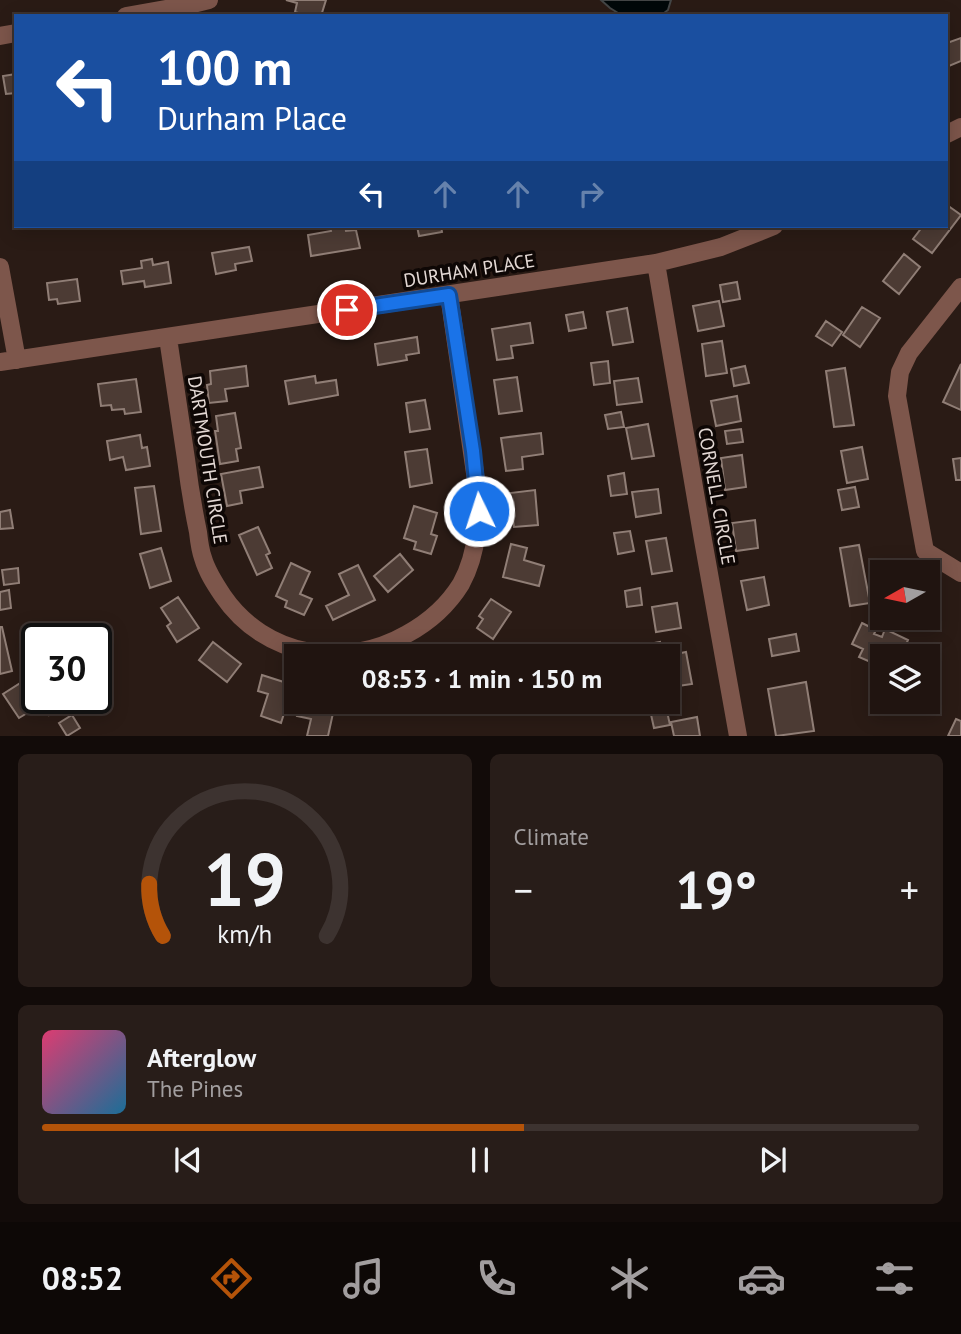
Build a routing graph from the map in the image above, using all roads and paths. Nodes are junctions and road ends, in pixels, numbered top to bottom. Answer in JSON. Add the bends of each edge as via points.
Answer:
{"nodes":[{"id":1,"x":209,"y":0,"type":"edge"},
{"id":2,"x":137,"y":14,"type":"edge"},
{"id":3,"x":769,"y":228,"type":"edge"},
{"id":4,"x":656,"y":262,"type":"junction"},
{"id":5,"x":0,"y":267,"type":"edge"},
{"id":6,"x":961,"y":287,"type":"edge"},
{"id":7,"x":449,"y":295,"type":"junction"},
{"id":8,"x":168,"y":338,"type":"junction"},
{"id":9,"x":9,"y":361,"type":"edge"},
{"id":10,"x":961,"y":573,"type":"edge"},
{"id":11,"x":738,"y":736,"type":"edge"}],
"edges":[{"from":1,"to":2,"type":"street"},
{"from":3,"to":4,"type":"street","name":"DURHAM PLACE","via":[[722,247]]},
{"from":4,"to":7,"type":"street","name":"DURHAM PLACE"},
{"from":4,"to":11,"type":"street","name":"CORNELL CIRCLE"},
{"from":5,"to":9,"type":"street"},
{"from":6,"to":10,"type":"street","via":[[909,353],[900,372],[897,396],[925,551]]},
{"from":7,"to":8,"type":"street","name":"DURHAM PLACE"},
{"from":7,"to":8,"type":"street","name":"DARTMOUTH CIRCLE","via":[[476,480],[479,511],[474,549],[461,583],[433,617],[398,639],[355,653],[313,653],[274,640],[239,616],[212,579],[193,508]]},
{"from":8,"to":9,"type":"street","name":"DURHAM PLACE"}]}
